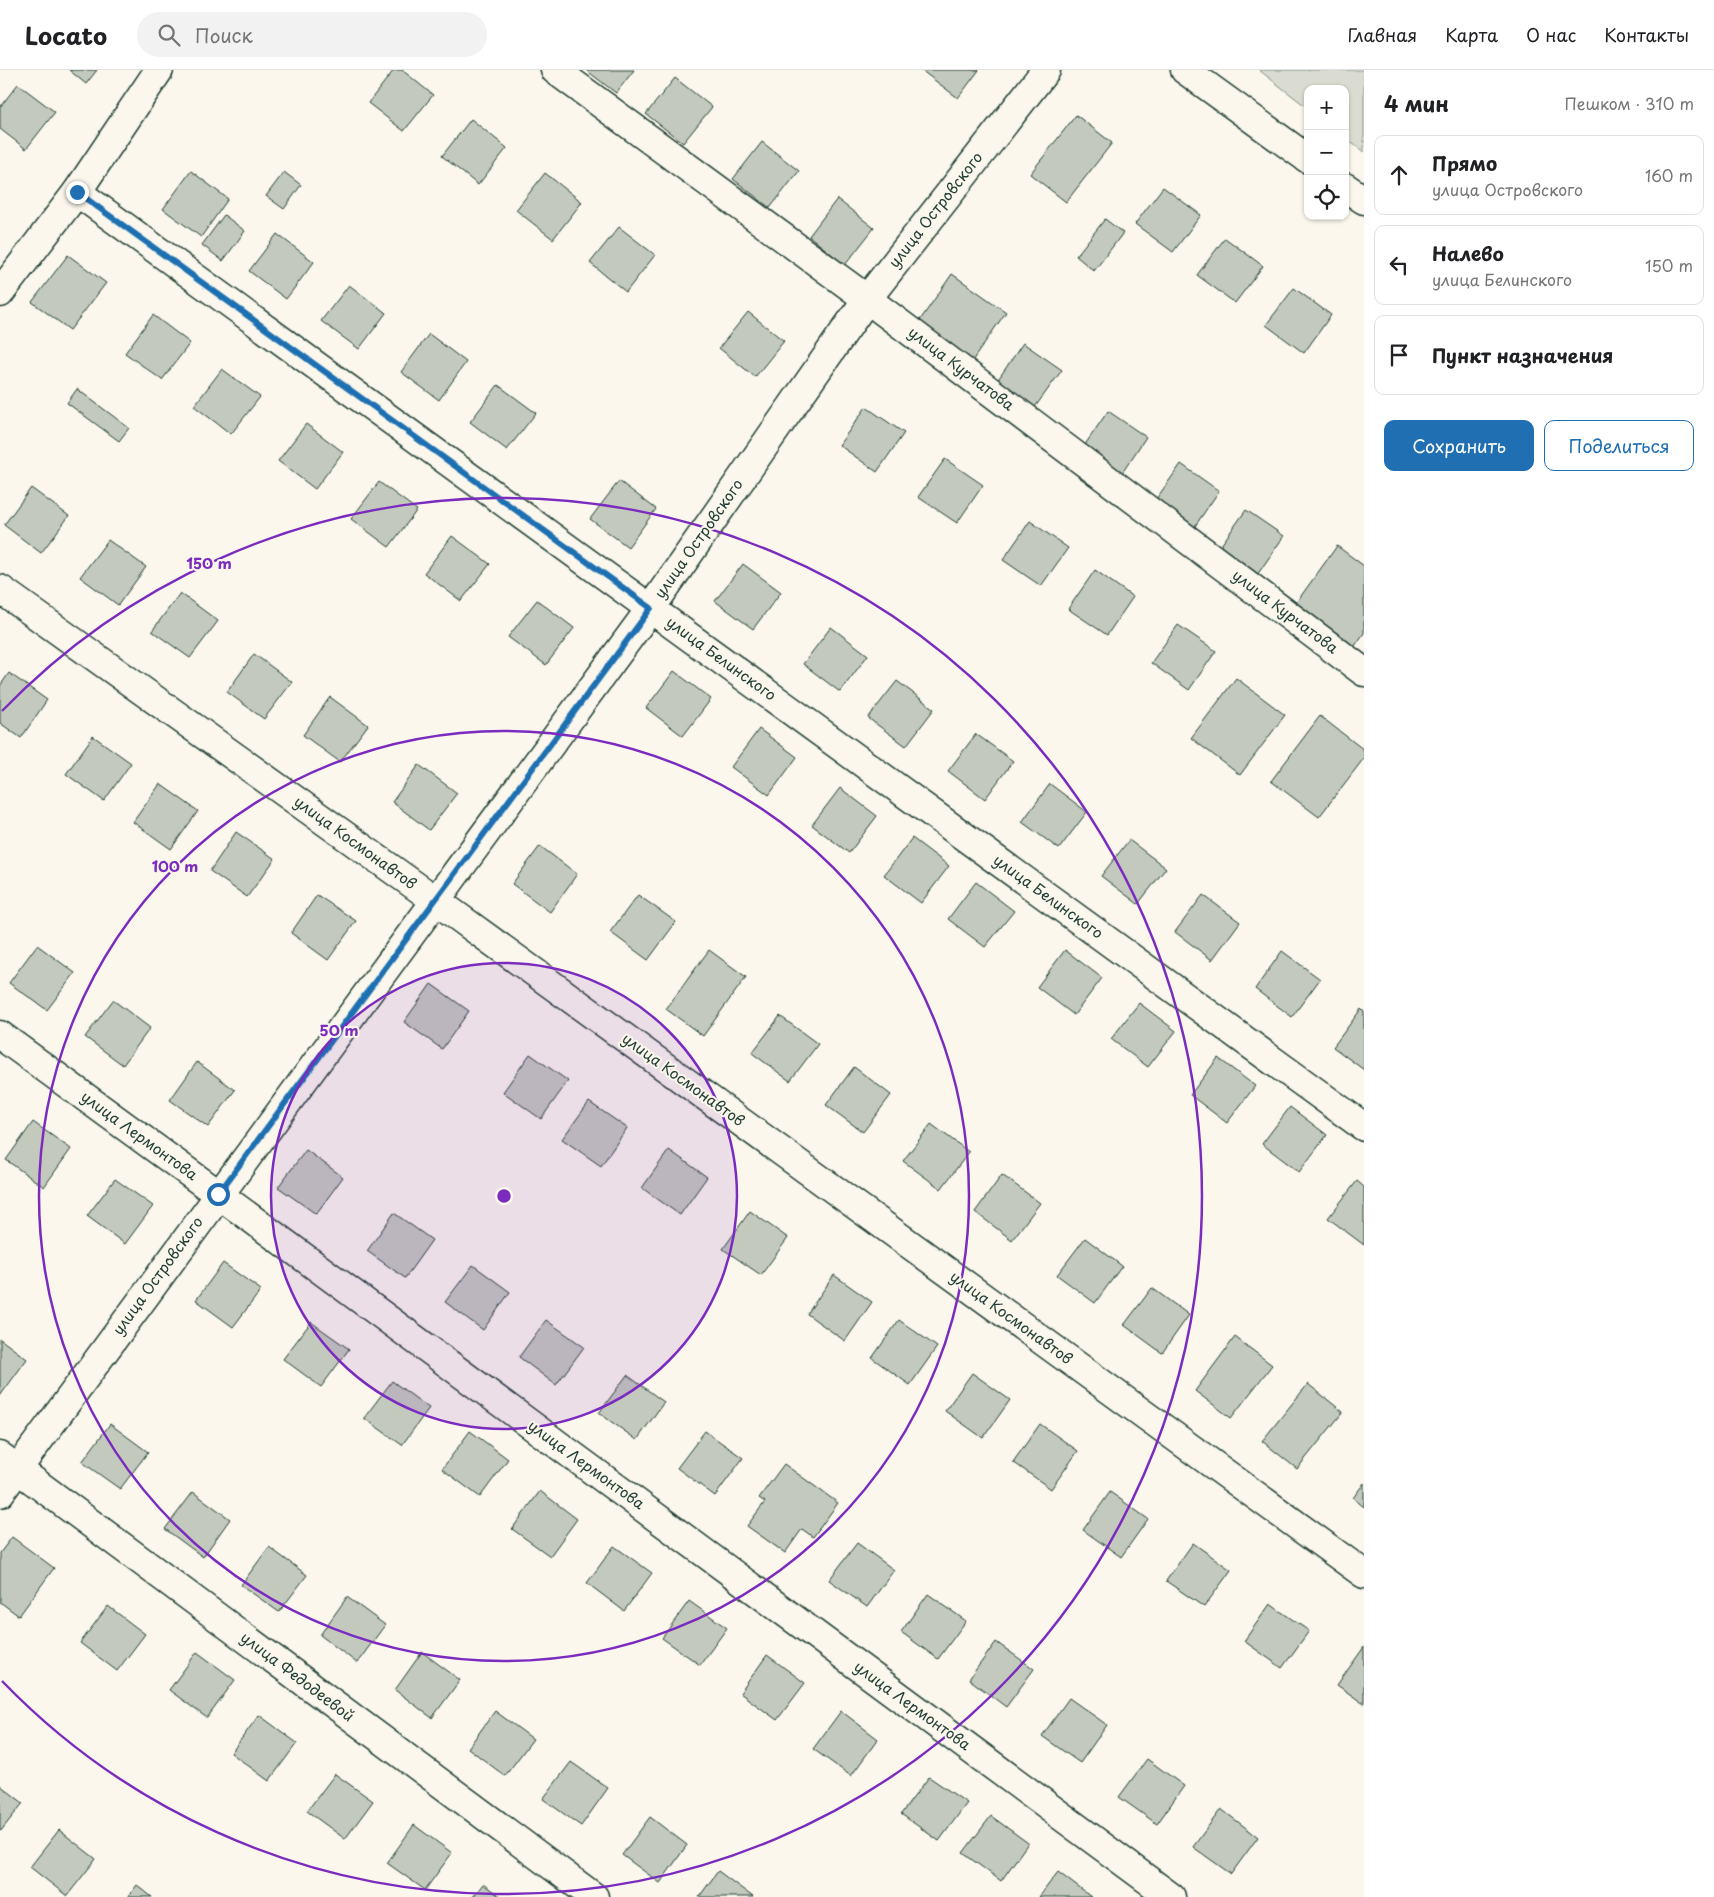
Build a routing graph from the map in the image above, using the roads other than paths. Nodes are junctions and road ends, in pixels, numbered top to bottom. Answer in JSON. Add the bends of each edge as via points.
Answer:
{"nodes":[{"id":1,"x":159,"y":70,"type":"edge"},
{"id":2,"x":555,"y":70,"type":"edge"},
{"id":3,"x":1046,"y":70,"type":"edge"},
{"id":4,"x":1185,"y":70,"type":"edge"},
{"id":5,"x":1304,"y":156,"type":"edge"},
{"id":6,"x":1349,"y":190,"type":"edge"},
{"id":7,"x":77,"y":192,"type":"junction"},
{"id":8,"x":1364,"y":200,"type":"edge"},
{"id":9,"x":0,"y":293,"type":"edge"},
{"id":10,"x":867,"y":299,"type":"junction"},
{"id":11,"x":0,"y":590,"type":"edge"},
{"id":12,"x":651,"y":608,"type":"junction"},
{"id":13,"x":1364,"y":672,"type":"edge"},
{"id":14,"x":435,"y":900,"type":"junction"},
{"id":15,"x":0,"y":1036,"type":"edge"},
{"id":16,"x":1364,"y":1127,"type":"edge"},
{"id":17,"x":218,"y":1194,"type":"junction"},
{"id":18,"x":9,"y":1463,"type":"edge"},
{"id":19,"x":0,"y":1493,"type":"edge"},
{"id":20,"x":1364,"y":1574,"type":"edge"},
{"id":21,"x":594,"y":1897,"type":"edge"},
{"id":22,"x":1171,"y":1897,"type":"edge"}],
"edges":[{"from":1,"to":7,"type":"street"},
{"from":2,"to":10,"type":"street","name":"улица Курчатова"},
{"from":3,"to":10,"type":"street","name":"улица Островского"},
{"from":4,"to":5,"type":"street"},
{"from":6,"to":8,"type":"street"},
{"from":7,"to":9,"type":"street"},
{"from":7,"to":12,"type":"street","name":"улица Белинского"},
{"from":10,"to":12,"type":"street","name":"улица Островского"},
{"from":10,"to":13,"type":"street","name":"улица Курчатова"},
{"from":11,"to":14,"type":"street","name":"улица Космонавтов"},
{"from":12,"to":14,"type":"street","name":"улица Островского"},
{"from":12,"to":16,"type":"street","name":"улица Белинского"},
{"from":14,"to":17,"type":"street","name":"улица Островского"},
{"from":14,"to":20,"type":"street","name":"улица Космонавтов"},
{"from":15,"to":17,"type":"street","name":"улица Лермонтова"},
{"from":17,"to":18,"type":"street","name":"улица Островского"},
{"from":17,"to":22,"type":"street","name":"улица Лермонтова"},
{"from":18,"to":19,"type":"street","name":"улица Островского"},
{"from":18,"to":21,"type":"street","name":"улица Федодеевой"}]}
